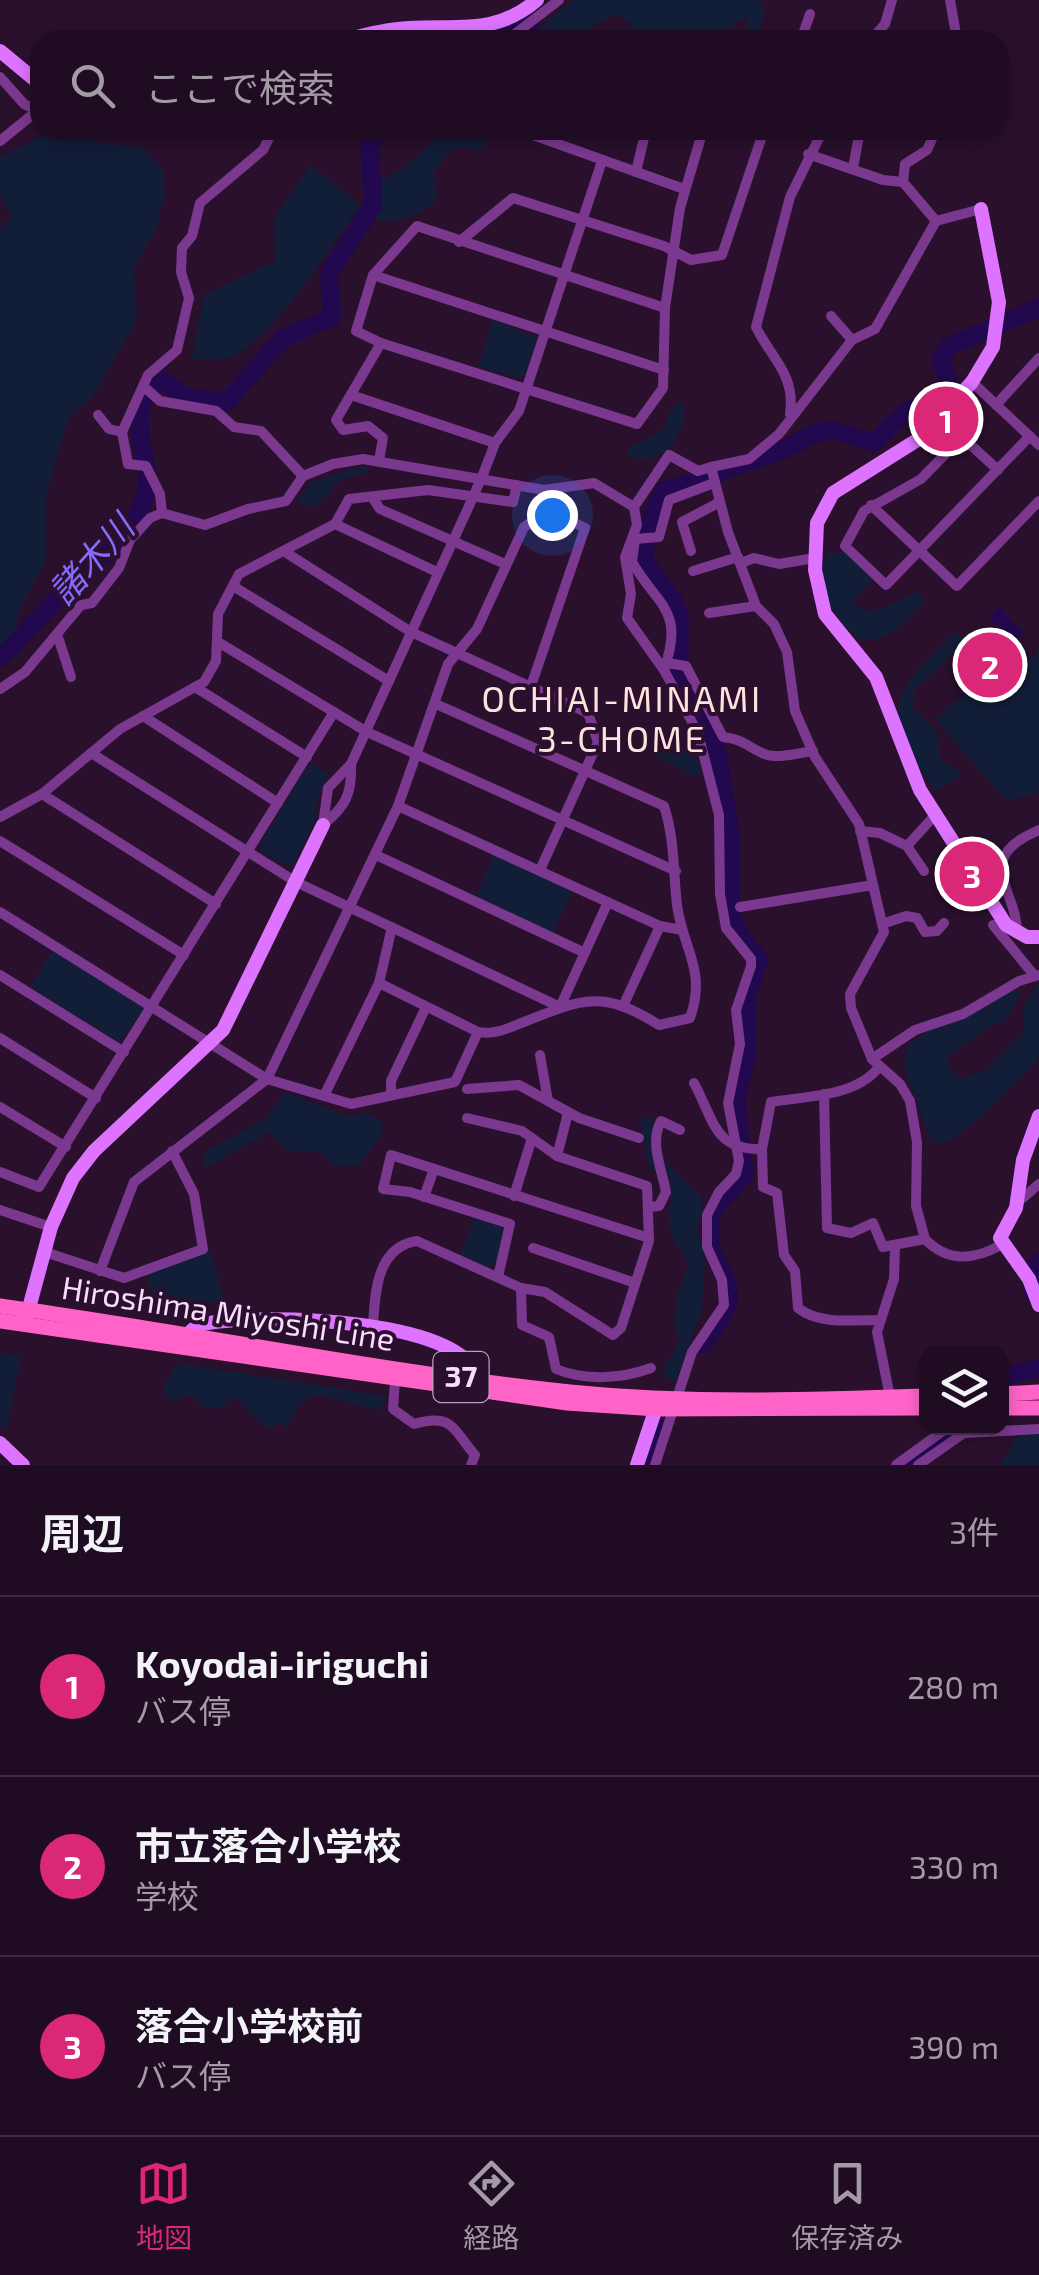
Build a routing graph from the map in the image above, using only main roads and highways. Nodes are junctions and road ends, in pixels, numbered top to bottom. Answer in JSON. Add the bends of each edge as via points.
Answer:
{"nodes":[{"id":1,"x":0,"y":1306,"type":"edge"},
{"id":2,"x":26,"y":1318,"type":"junction"},
{"id":3,"x":0,"y":1321,"type":"edge"},
{"id":4,"x":478,"y":1386,"type":"junction"},
{"id":5,"x":1039,"y":1392,"type":"edge"},
{"id":6,"x":1009,"y":1394,"type":"edge"},
{"id":7,"x":919,"y":1396,"type":"edge"},
{"id":8,"x":666,"y":1404,"type":"junction"},
{"id":9,"x":919,"y":1408,"type":"edge"},
{"id":10,"x":1009,"y":1408,"type":"edge"},
{"id":11,"x":1039,"y":1408,"type":"edge"}],
"edges":[{"from":1,"to":2,"type":"main road","name":"Hiroshima Miyoshi Line","number":"37"},
{"from":2,"to":3,"type":"main road","name":"Hiroshima Miyoshi Line","number":"37"},
{"from":2,"to":4,"type":"main road","name":"Hiroshima Miyoshi Line","number":"37"},
{"from":2,"to":4,"type":"main road","name":"Hiroshima Miyoshi Line","number":"37","via":[[395,1381]]},
{"from":4,"to":8,"type":"main road","name":"Hiroshima Miyoshi Line","number":"37"},
{"from":4,"to":8,"type":"main road","name":"Hiroshima Miyoshi Line","number":"37","via":[[571,1384]]},
{"from":5,"to":6,"type":"main road"},
{"from":7,"to":8,"type":"main road","name":"Hiroshima Miyoshi Line","number":"37"},
{"from":8,"to":9,"type":"main road","name":"Hiroshima Miyoshi Line","number":"37"},
{"from":10,"to":11,"type":"main road"}]}
